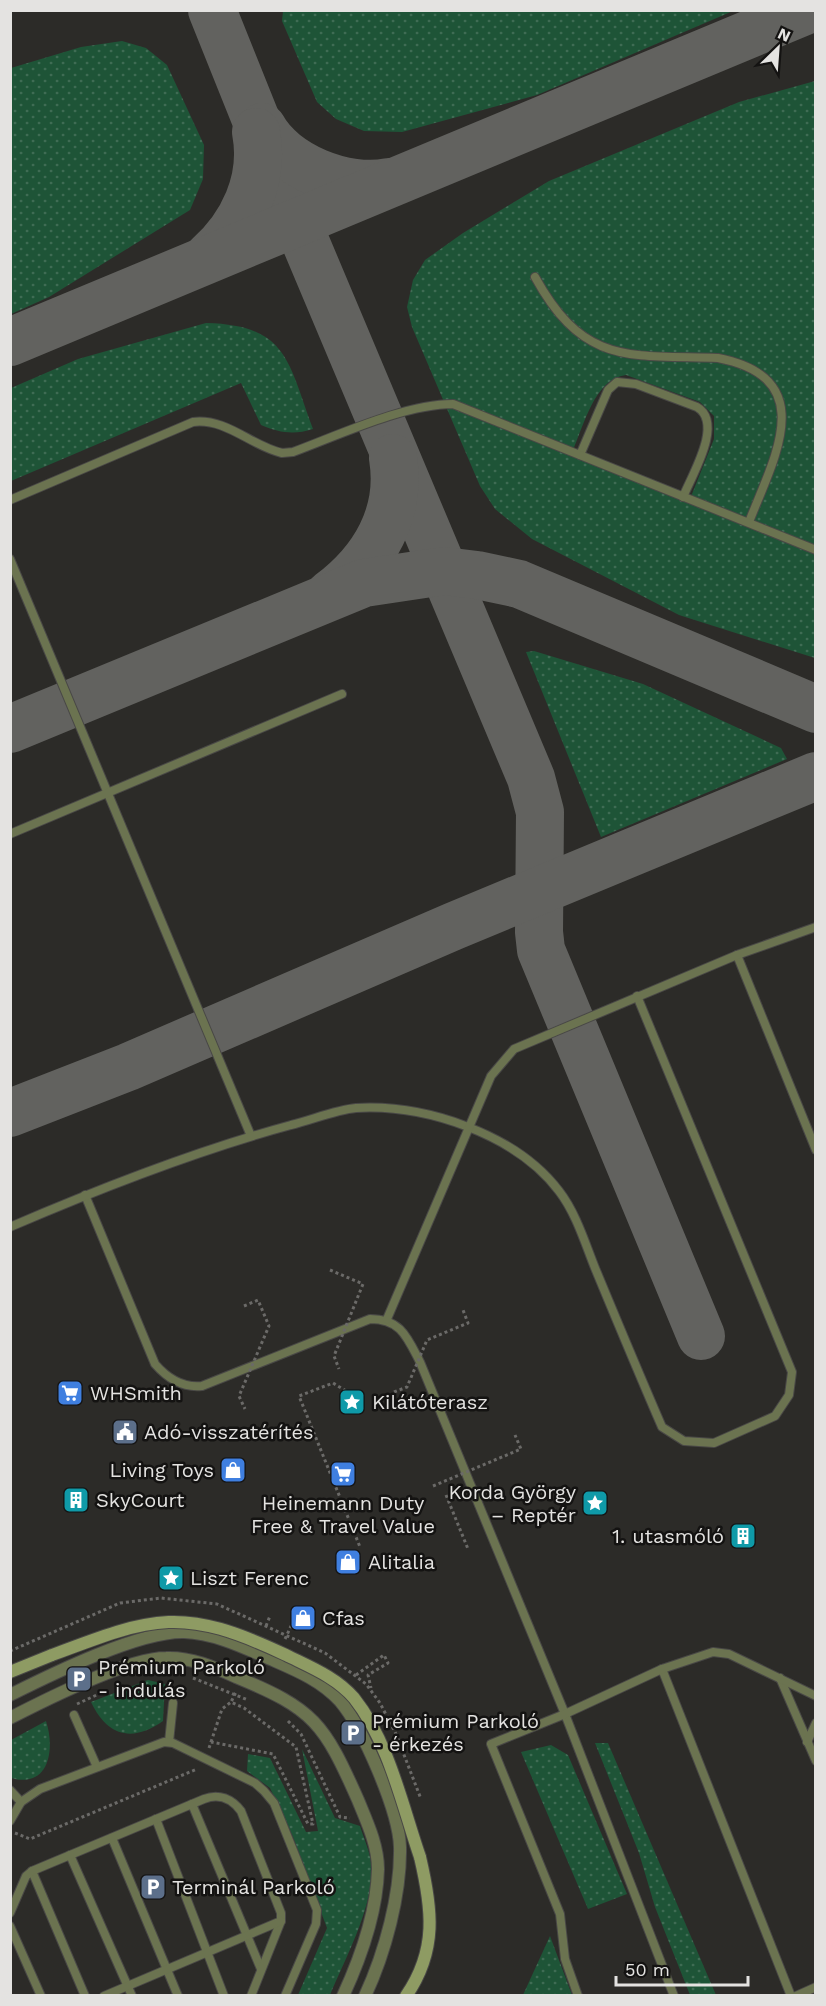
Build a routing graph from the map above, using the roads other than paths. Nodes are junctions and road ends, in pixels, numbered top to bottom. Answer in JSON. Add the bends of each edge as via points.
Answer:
{"nodes":[{"id":1,"x":535,"y":277,"type":"dead end"},
{"id":2,"x":580,"y":455,"type":"junction"},
{"id":3,"x":683,"y":497,"type":"junction"},
{"id":4,"x":10,"y":500,"type":"edge"},
{"id":5,"x":749,"y":522,"type":"junction"},
{"id":6,"x":816,"y":550,"type":"edge"},
{"id":7,"x":10,"y":559,"type":"edge"},
{"id":8,"x":342,"y":694,"type":"dead end"},
{"id":9,"x":110,"y":792,"type":"junction"},
{"id":10,"x":10,"y":834,"type":"edge"},
{"id":11,"x":816,"y":927,"type":"edge"},
{"id":12,"x":737,"y":955,"type":"junction"},
{"id":13,"x":637,"y":996,"type":"junction"},
{"id":14,"x":469,"y":1127,"type":"junction"},
{"id":15,"x":251,"y":1136,"type":"junction"},
{"id":16,"x":816,"y":1150,"type":"edge"},
{"id":17,"x":86,"y":1195,"type":"junction"},
{"id":18,"x":10,"y":1227,"type":"edge"},
{"id":19,"x":387,"y":1319,"type":"junction"},
{"id":20,"x":662,"y":1669,"type":"junction"},
{"id":21,"x":10,"y":1672,"type":"edge"},
{"id":22,"x":780,"y":1678,"type":"junction"},
{"id":23,"x":10,"y":1695,"type":"edge"},
{"id":24,"x":816,"y":1696,"type":"edge"},
{"id":25,"x":172,"y":1703,"type":"dead end"},
{"id":26,"x":565,"y":1714,"type":"junction"},
{"id":27,"x":74,"y":1715,"type":"dead end"},
{"id":28,"x":10,"y":1718,"type":"edge"},
{"id":29,"x":816,"y":1723,"type":"edge"},
{"id":30,"x":169,"y":1742,"type":"junction"},
{"id":31,"x":807,"y":1742,"type":"junction"},
{"id":32,"x":816,"y":1761,"type":"edge"},
{"id":33,"x":97,"y":1767,"type":"junction"},
{"id":34,"x":10,"y":1790,"type":"edge"},
{"id":35,"x":21,"y":1802,"type":"junction"},
{"id":36,"x":192,"y":1804,"type":"junction"},
{"id":37,"x":156,"y":1819,"type":"junction"},
{"id":38,"x":10,"y":1821,"type":"edge"},
{"id":39,"x":112,"y":1838,"type":"junction"},
{"id":40,"x":70,"y":1855,"type":"junction"},
{"id":41,"x":32,"y":1871,"type":"junction"},
{"id":42,"x":10,"y":1913,"type":"edge"},
{"id":43,"x":281,"y":1921,"type":"junction"},
{"id":44,"x":10,"y":1926,"type":"edge"},
{"id":45,"x":247,"y":1935,"type":"junction"},
{"id":46,"x":208,"y":1952,"type":"junction"},
{"id":47,"x":167,"y":1969,"type":"junction"},
{"id":48,"x":261,"y":1969,"type":"junction"},
{"id":49,"x":128,"y":1985,"type":"junction"},
{"id":50,"x":816,"y":1987,"type":"edge"},
{"id":51,"x":40,"y":1995,"type":"edge"},
{"id":52,"x":85,"y":1995,"type":"edge"},
{"id":53,"x":104,"y":1995,"type":"edge"},
{"id":54,"x":132,"y":1995,"type":"edge"},
{"id":55,"x":178,"y":1995,"type":"edge"},
{"id":56,"x":224,"y":1995,"type":"edge"},
{"id":57,"x":251,"y":1995,"type":"edge"},
{"id":58,"x":285,"y":1995,"type":"edge"},
{"id":59,"x":343,"y":1995,"type":"edge"},
{"id":60,"x":365,"y":1995,"type":"edge"},
{"id":61,"x":406,"y":1995,"type":"edge"},
{"id":62,"x":578,"y":1995,"type":"edge"},
{"id":63,"x":674,"y":1995,"type":"edge"},
{"id":64,"x":793,"y":1995,"type":"edge"}],
"edges":[{"from":1,"to":5,"type":"lane","via":[[558,314],[602,348],[629,356],[733,360],[746,365],[772,386],[784,423]]},
{"from":2,"to":3,"type":"lane"},
{"from":2,"to":3,"type":"lane","via":[[608,390],[617,382],[636,384],[697,407],[710,427]]},
{"from":2,"to":4,"type":"lane","via":[[453,404],[439,404],[381,420],[282,453],[219,424],[193,422]]},
{"from":3,"to":5,"type":"lane"},
{"from":5,"to":6,"type":"lane"},
{"from":7,"to":9,"type":"lane"},
{"from":8,"to":9,"type":"lane"},
{"from":9,"to":10,"type":"lane"},
{"from":9,"to":15,"type":"lane"},
{"from":11,"to":12,"type":"lane"},
{"from":12,"to":13,"type":"lane"},
{"from":12,"to":16,"type":"lane"},
{"from":13,"to":14,"type":"lane","via":[[514,1049],[491,1076]]},
{"from":13,"to":14,"type":"lane","via":[[790,1361],[793,1383],[783,1408],[775,1416],[714,1443],[684,1441],[662,1427],[560,1191],[521,1156]]},
{"from":14,"to":15,"type":"lane","via":[[390,1108],[354,1108]]},
{"from":14,"to":19,"type":"lane"},
{"from":15,"to":17,"type":"lane"},
{"from":17,"to":18,"type":"lane"},
{"from":17,"to":19,"type":"lane","via":[[155,1364],[185,1386],[202,1386],[370,1319]]},
{"from":19,"to":26,"type":"lane","via":[[404,1333],[420,1362]]},
{"from":20,"to":22,"type":"lane","via":[[721,1652]]},
{"from":20,"to":26,"type":"lane"},
{"from":20,"to":64,"type":"lane"},
{"from":21,"to":61,"type":"street","bridge":true,"via":[[119,1630],[165,1620],[214,1626],[244,1636],[331,1678],[355,1699],[382,1747],[420,1857],[430,1902],[430,1934],[418,1974]]},
{"from":22,"to":24,"type":"lane"},
{"from":22,"to":31,"type":"lane"},
{"from":23,"to":60,"type":"street","via":[[93,1657],[156,1635],[185,1632],[239,1645],[322,1686],[358,1727],[372,1755],[400,1846],[388,1940]]},
{"from":25,"to":30,"type":"lane"},
{"from":26,"to":62,"type":"lane","via":[[491,1744],[560,1914],[565,1959]]},
{"from":26,"to":63,"type":"lane"},
{"from":27,"to":33,"type":"lane"},
{"from":28,"to":59,"type":"street","via":[[126,1666],[165,1658],[211,1666],[298,1706],[316,1722],[338,1756],[365,1816],[377,1858],[376,1889],[366,1936]]},
{"from":29,"to":31,"type":"lane"},
{"from":30,"to":33,"type":"lane"},
{"from":30,"to":58,"type":"lane","via":[[255,1783],[274,1803],[316,1910],[316,1924]]},
{"from":31,"to":32,"type":"lane"},
{"from":33,"to":35,"type":"lane","via":[[40,1789]]},
{"from":34,"to":35,"type":"lane"},
{"from":35,"to":38,"type":"lane"},
{"from":36,"to":37,"type":"lane"},
{"from":36,"to":43,"type":"lane","via":[[217,1796],[234,1802],[241,1811],[280,1905]]},
{"from":36,"to":45,"type":"lane"},
{"from":37,"to":39,"type":"lane"},
{"from":37,"to":46,"type":"lane"},
{"from":39,"to":40,"type":"lane"},
{"from":39,"to":47,"type":"lane"},
{"from":40,"to":41,"type":"lane"},
{"from":40,"to":49,"type":"lane"},
{"from":41,"to":42,"type":"lane"},
{"from":41,"to":52,"type":"lane"},
{"from":43,"to":45,"type":"lane"},
{"from":43,"to":48,"type":"lane"},
{"from":44,"to":51,"type":"lane"},
{"from":45,"to":46,"type":"lane"},
{"from":45,"to":48,"type":"lane"},
{"from":46,"to":47,"type":"lane"},
{"from":46,"to":56,"type":"lane"},
{"from":47,"to":49,"type":"lane"},
{"from":47,"to":55,"type":"lane"},
{"from":48,"to":57,"type":"lane"},
{"from":49,"to":53,"type":"lane"},
{"from":49,"to":54,"type":"lane"},
{"from":50,"to":64,"type":"lane"}]}
